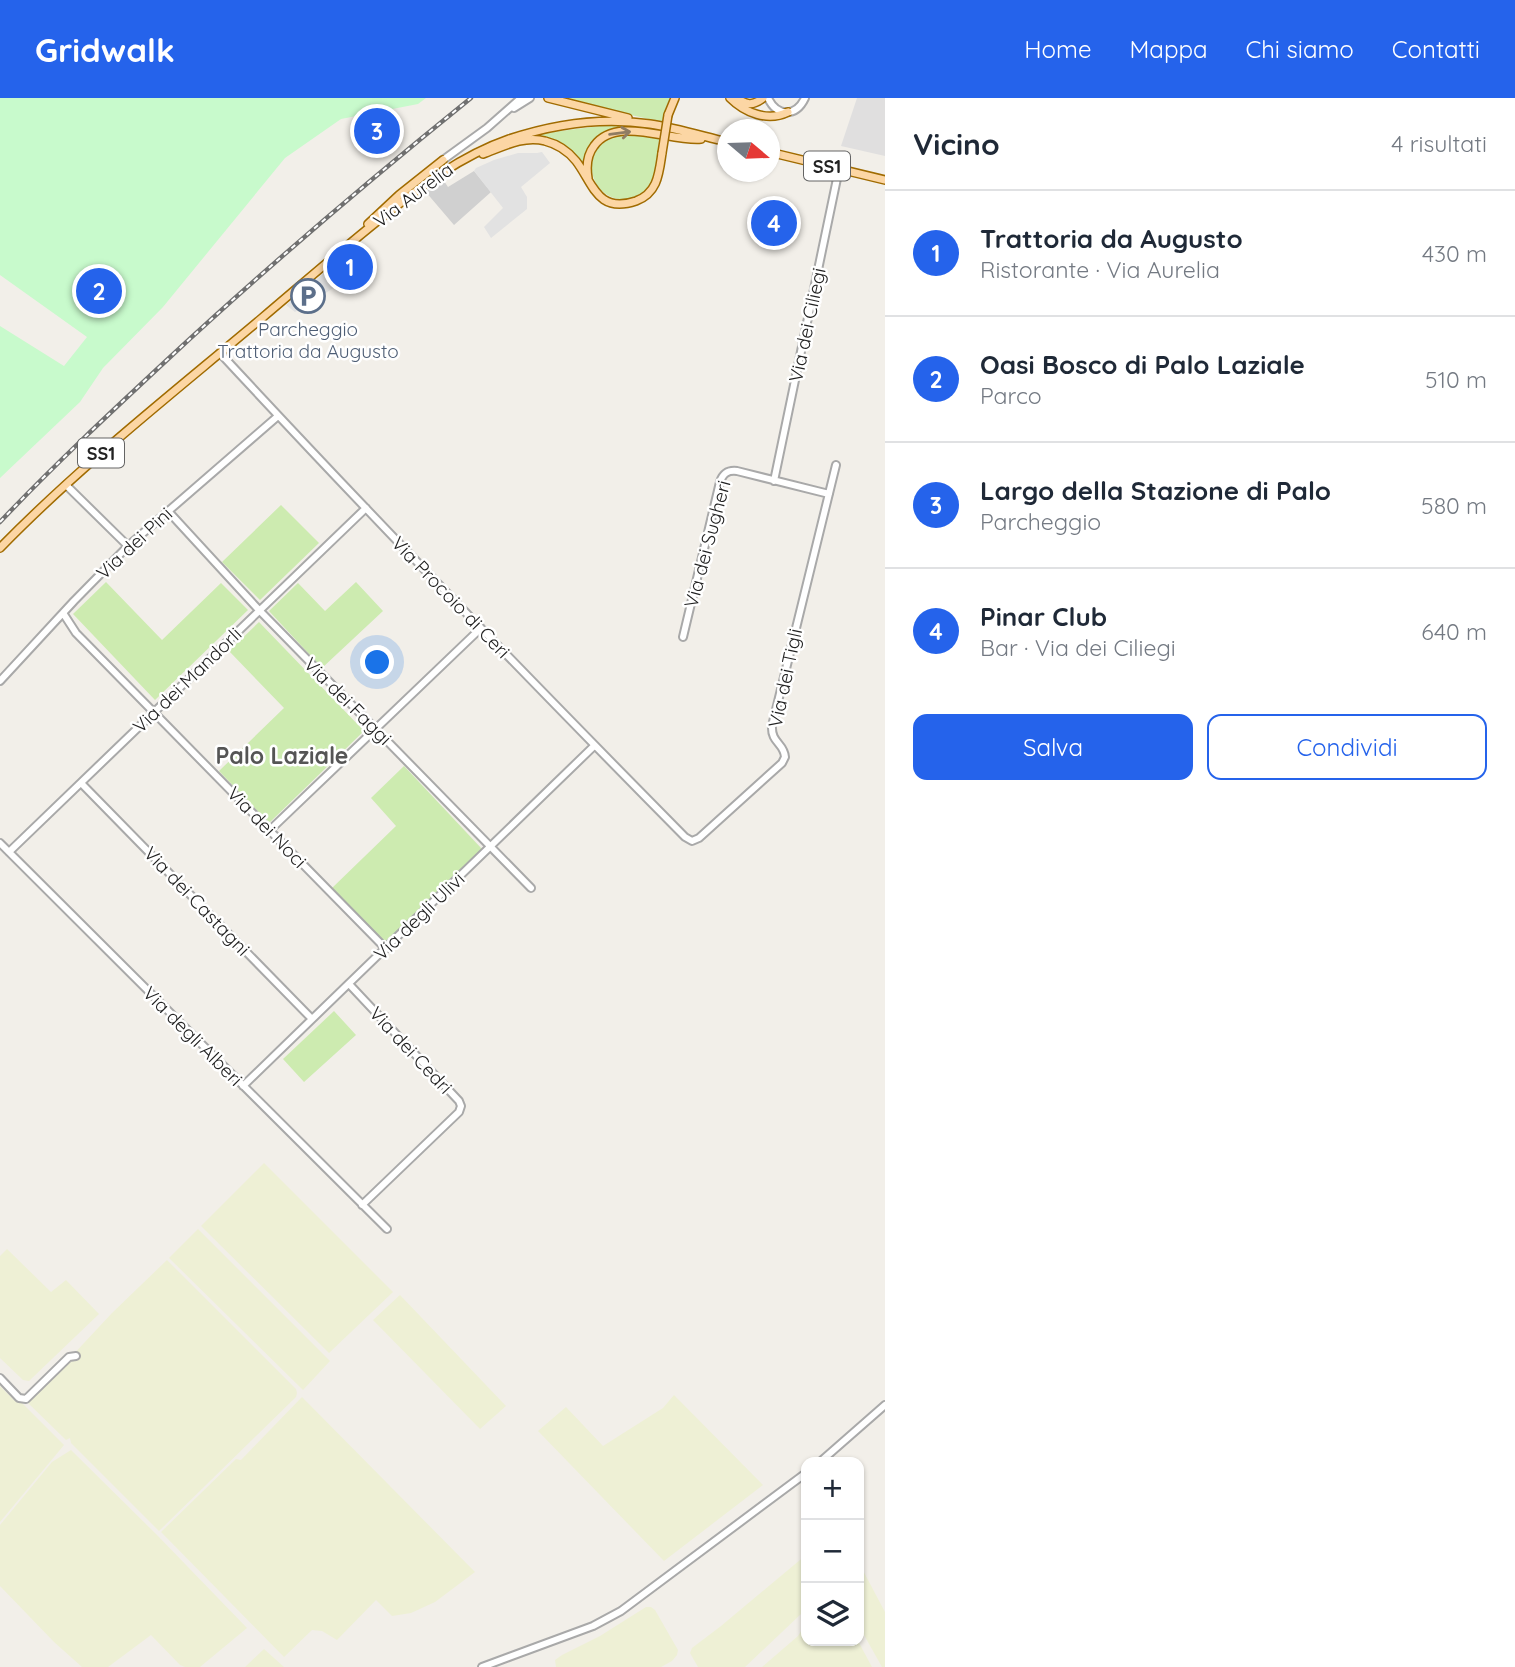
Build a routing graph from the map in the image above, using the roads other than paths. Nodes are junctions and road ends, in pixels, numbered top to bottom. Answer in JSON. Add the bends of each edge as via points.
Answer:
{"nodes":[{"id":1,"x":521,"y":98,"type":"edge"},
{"id":2,"x":530,"y":98,"type":"edge"},
{"id":3,"x":548,"y":98,"type":"edge"},
{"id":4,"x":674,"y":98,"type":"edge"},
{"id":5,"x":730,"y":98,"type":"edge"},
{"id":6,"x":737,"y":98,"type":"edge"},
{"id":7,"x":763,"y":98,"type":"edge"},
{"id":8,"x":768,"y":98,"type":"edge"},
{"id":9,"x":805,"y":98,"type":"edge"},
{"id":10,"x":788,"y":112,"type":"junction"},
{"id":11,"x":500,"y":117,"type":"junction"},
{"id":12,"x":642,"y":123,"type":"junction"},
{"id":13,"x":707,"y":137,"type":"junction"},
{"id":14,"x":717,"y":140,"type":"edge"},
{"id":15,"x":780,"y":155,"type":"edge"},
{"id":16,"x":465,"y":158,"type":"junction"},
{"id":17,"x":443,"y":160,"type":"joint"},
{"id":18,"x":839,"y":169,"type":"junction"},
{"id":19,"x":885,"y":180,"type":"edge"},
{"id":20,"x":588,"y":182,"type":"junction"},
{"id":21,"x":345,"y":247,"type":"junction"},
{"id":22,"x":220,"y":353,"type":"junction"},
{"id":23,"x":278,"y":416,"type":"junction"},
{"id":24,"x":836,"y":465,"type":"dead end"},
{"id":25,"x":775,"y":481,"type":"junction"},
{"id":26,"x":66,"y":485,"type":"junction"},
{"id":27,"x":829,"y":494,"type":"junction"},
{"id":28,"x":366,"y":508,"type":"junction"},
{"id":29,"x":168,"y":511,"type":"junction"},
{"id":30,"x":128,"y":546,"type":"junction"},
{"id":31,"x":0,"y":548,"type":"edge"},
{"id":32,"x":259,"y":610,"type":"junction"},
{"id":33,"x":63,"y":613,"type":"junction"},
{"id":34,"x":481,"y":628,"type":"junction"},
{"id":35,"x":683,"y":637,"type":"dead end"},
{"id":36,"x":0,"y":681,"type":"edge"},
{"id":37,"x":155,"y":712,"type":"junction"},
{"id":38,"x":376,"y":729,"type":"junction"},
{"id":39,"x":594,"y":746,"type":"junction"},
{"id":40,"x":81,"y":783,"type":"junction"},
{"id":41,"x":270,"y":830,"type":"junction"},
{"id":42,"x":685,"y":838,"type":"joint"},
{"id":43,"x":0,"y":843,"type":"edge"},
{"id":44,"x":490,"y":847,"type":"junction"},
{"id":45,"x":9,"y":852,"type":"junction"},
{"id":46,"x":531,"y":888,"type":"dead end"},
{"id":47,"x":386,"y":949,"type":"junction"},
{"id":48,"x":349,"y":984,"type":"junction"},
{"id":49,"x":312,"y":1019,"type":"junction"},
{"id":50,"x":243,"y":1086,"type":"junction"},
{"id":51,"x":362,"y":1205,"type":"junction"},
{"id":52,"x":387,"y":1229,"type":"dead end"},
{"id":53,"x":76,"y":1356,"type":"dead end"},
{"id":54,"x":0,"y":1378,"type":"edge"},
{"id":55,"x":885,"y":1405,"type":"edge"},
{"id":56,"x":826,"y":1457,"type":"edge"},
{"id":57,"x":801,"y":1477,"type":"edge"},
{"id":58,"x":482,"y":1667,"type":"edge"}],
"edges":[{"from":1,"to":11,"type":"street"},
{"from":2,"to":11,"type":"street"},
{"from":3,"to":12,"type":"main road"},
{"from":4,"to":20,"type":"main road","bridge":true,"via":[[655,186],[649,194],[624,204],[608,201]]},
{"from":5,"to":10,"type":"main road","via":[[757,115]]},
{"from":6,"to":7,"type":"main road","via":[[755,104]]},
{"from":8,"to":10,"type":"street","via":[[776,109]]},
{"from":9,"to":10,"type":"street"},
{"from":11,"to":17,"type":"street"},
{"from":12,"to":13,"type":"main road","name":"Via Aurelia","number":"SS1"},
{"from":12,"to":16,"type":"main road","name":"Via Aurelia","number":"SS1","via":[[600,122],[545,129]]},
{"from":13,"to":14,"type":"main road","name":"Via Aurelia","number":"SS1"},
{"from":20,"to":13,"type":"main road","one_way":true,"via":[[590,154],[609,134]]},
{"from":15,"to":18,"type":"main road","number":"SS1"},
{"from":16,"to":20,"type":"main road","via":[[537,139],[570,154]]},
{"from":16,"to":21,"type":"main road","name":"Via Aurelia","number":"SS1","via":[[428,181]]},
{"from":17,"to":21,"type":"main road"},
{"from":18,"to":19,"type":"main road","number":"SS1"},
{"from":18,"to":25,"type":"street","name":"Via dei Ciliegi"},
{"from":21,"to":22,"type":"main road","name":"Via Aurelia","number":"SS1"},
{"from":22,"to":23,"type":"street","name":"Via Procoio di Ceri"},
{"from":22,"to":26,"type":"main road","name":"Via Aurelia","number":"SS1"},
{"from":23,"to":28,"type":"street","name":"Via Procoio di Ceri"},
{"from":23,"to":29,"type":"street","name":"Via dei Pini"},
{"from":24,"to":27,"type":"street","name":"Via dei Tigli"},
{"from":25,"to":27,"type":"street","name":"Via dei Sugheri"},
{"from":25,"to":35,"type":"street","name":"Via dei Sugheri","via":[[734,471],[723,476]]},
{"from":26,"to":30,"type":"street"},
{"from":26,"to":31,"type":"main road","name":"Via Aurelia","number":"SS1"},
{"from":27,"to":42,"type":"street","name":"Via dei Tigli","via":[[772,722],[773,736],[785,757],[699,838]]},
{"from":28,"to":32,"type":"street","name":"Via dei Mandorli"},
{"from":28,"to":34,"type":"street","name":"Via Procoio di Ceri"},
{"from":29,"to":30,"type":"street","name":"Via dei Pini"},
{"from":29,"to":32,"type":"street","name":"Via dei Faggi"},
{"from":30,"to":33,"type":"street","name":"Via dei Pini"},
{"from":32,"to":37,"type":"street","name":"Via dei Mandorli"},
{"from":32,"to":38,"type":"street","name":"Via dei Faggi"},
{"from":33,"to":36,"type":"street","name":"Via dei Pini"},
{"from":33,"to":37,"type":"street","name":"Via dei Noci","via":[[76,633]]},
{"from":34,"to":38,"type":"street"},
{"from":34,"to":39,"type":"street","name":"Via Procoio di Ceri"},
{"from":37,"to":40,"type":"street","name":"Via dei Mandorli"},
{"from":37,"to":41,"type":"street","name":"Via dei Noci"},
{"from":38,"to":41,"type":"street"},
{"from":38,"to":44,"type":"street","name":"Via dei Faggi"},
{"from":39,"to":42,"type":"street","name":"Via Procoio di Ceri"},
{"from":39,"to":44,"type":"street","name":"Via degli Ulivi"},
{"from":40,"to":45,"type":"street","name":"Via dei Mandorli"},
{"from":40,"to":49,"type":"street","name":"Via dei Castagni"},
{"from":41,"to":47,"type":"street","name":"Via dei Noci"},
{"from":43,"to":45,"type":"street","name":"Via degli Alberi"},
{"from":44,"to":46,"type":"street","name":"Via dei Faggi"},
{"from":44,"to":47,"type":"street","name":"Via degli Ulivi"},
{"from":45,"to":50,"type":"street","name":"Via degli Alberi"},
{"from":47,"to":48,"type":"street","name":"Via degli Ulivi"},
{"from":48,"to":49,"type":"street","name":"Via degli Ulivi"},
{"from":48,"to":51,"type":"street","name":"Via dei Cedri","via":[[461,1106]]},
{"from":49,"to":50,"type":"street","name":"Via degli Ulivi"},
{"from":50,"to":51,"type":"street","name":"Via degli Alberi"},
{"from":51,"to":52,"type":"street","name":"Via degli Alberi"},
{"from":53,"to":54,"type":"street","via":[[69,1357],[26,1399],[19,1398]]},
{"from":55,"to":56,"type":"street"},
{"from":57,"to":58,"type":"street","via":[[621,1611]]}]}
